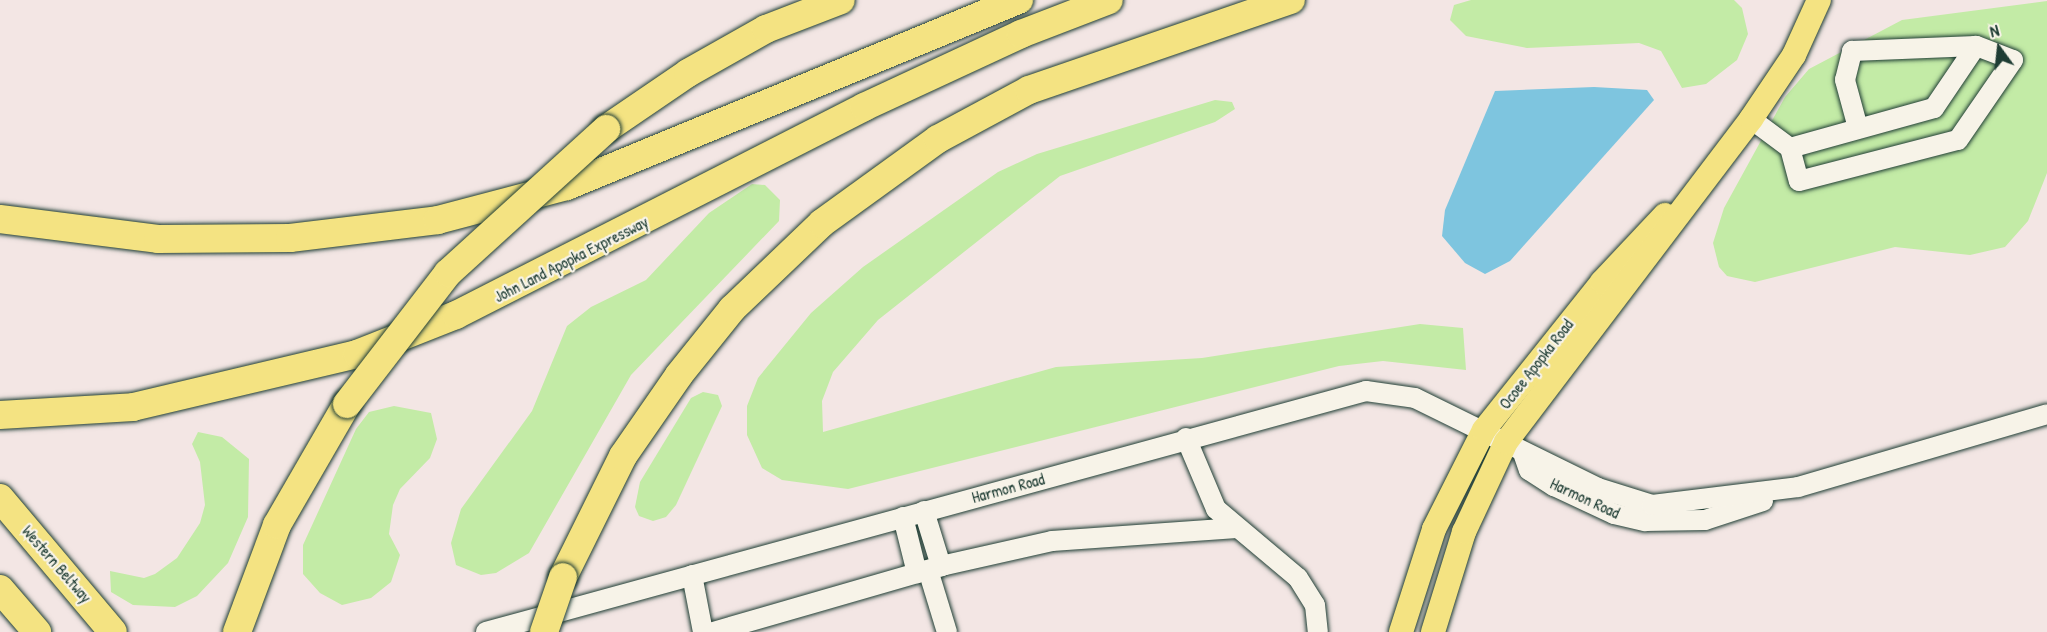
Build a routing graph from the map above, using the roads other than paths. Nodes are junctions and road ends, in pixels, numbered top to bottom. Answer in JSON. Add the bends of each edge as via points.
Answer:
{"nodes":[{"id":1,"x":841,"y":0,"type":"edge"},
{"id":2,"x":1019,"y":0,"type":"edge"},
{"id":3,"x":1109,"y":0,"type":"edge"},
{"id":4,"x":1291,"y":0,"type":"edge"},
{"id":5,"x":1819,"y":0,"type":"edge"},
{"id":6,"x":1976,"y":46,"type":"junction"},
{"id":7,"x":1751,"y":119,"type":"junction"},
{"id":8,"x":1858,"y":128,"type":"junction"},
{"id":9,"x":1737,"y":139,"type":"junction"},
{"id":10,"x":1790,"y":148,"type":"junction"},
{"id":11,"x":0,"y":219,"type":"edge"},
{"id":12,"x":2047,"y":414,"type":"edge"},
{"id":13,"x":0,"y":415,"type":"edge"},
{"id":14,"x":1484,"y":430,"type":"junction"},
{"id":15,"x":1186,"y":438,"type":"junction"},
{"id":16,"x":1514,"y":447,"type":"junction"},
{"id":17,"x":0,"y":498,"type":"edge"},
{"id":18,"x":924,"y":511,"type":"junction"},
{"id":19,"x":903,"y":517,"type":"junction"},
{"id":20,"x":1237,"y":528,"type":"junction"},
{"id":21,"x":933,"y":569,"type":"junction"},
{"id":22,"x":692,"y":575,"type":"junction"},
{"id":23,"x":0,"y":589,"type":"edge"},
{"id":24,"x":37,"y":632,"type":"edge"},
{"id":25,"x":113,"y":632,"type":"edge"},
{"id":26,"x":237,"y":632,"type":"edge"},
{"id":27,"x":486,"y":632,"type":"edge"},
{"id":28,"x":544,"y":632,"type":"edge"},
{"id":29,"x":704,"y":632,"type":"edge"},
{"id":30,"x":713,"y":632,"type":"edge"},
{"id":31,"x":947,"y":632,"type":"edge"},
{"id":32,"x":1318,"y":632,"type":"edge"},
{"id":33,"x":1401,"y":632,"type":"edge"},
{"id":34,"x":1433,"y":632,"type":"edge"}],
"edges":[{"from":1,"to":26,"type":"highway","bridge":true,"via":[[766,29],[688,73],[606,129],[447,273],[347,404],[277,525]]},
{"from":2,"to":11,"type":"highway","via":[[567,186],[438,220],[290,238],[158,239]]},
{"from":3,"to":13,"type":"highway","name":"John Land Apopka Expressway","via":[[1021,33],[864,107],[456,315],[357,354],[133,407]]},
{"from":4,"to":28,"type":"highway","bridge":true,"via":[[1029,90],[938,139],[831,216],[756,284],[679,375],[608,483],[563,577]]},
{"from":5,"to":7,"type":"main road","name":"Ocoee Apopka Road","via":[[1794,55]]},
{"from":6,"to":8,"type":"street","via":[[1934,108]]},
{"from":6,"to":8,"type":"street","via":[[1852,51],[1845,80]]},
{"from":6,"to":10,"type":"street","via":[[2013,60],[1958,140],[1799,181]]},
{"from":7,"to":9,"type":"main road","name":"Ocoee Apopka Road"},
{"from":7,"to":10,"type":"street"},
{"from":8,"to":10,"type":"street"},
{"from":9,"to":14,"type":"main road","name":"Ocoee Apopka Road","via":[[1602,282]]},
{"from":9,"to":16,"type":"main road","name":"Ocoee Apopka Road"},
{"from":12,"to":16,"type":"street","name":"Harmon Road","via":[[1798,487],[1652,506],[1607,492]]},
{"from":14,"to":15,"type":"street","name":"Harmon Road","via":[[1415,398],[1366,391]]},
{"from":14,"to":16,"type":"street","name":"Harmon Road"},
{"from":14,"to":33,"type":"main road","name":"Ocoee Apopka Road","via":[[1434,530]]},
{"from":15,"to":18,"type":"street","name":"Harmon Road"},
{"from":15,"to":20,"type":"street","via":[[1216,510]]},
{"from":16,"to":34,"type":"main road","name":"Ocoee Apopka Road","via":[[1464,532]]},
{"from":17,"to":25,"type":"highway","name":"Western Beltway"},
{"from":18,"to":19,"type":"street","name":"Harmon Road"},
{"from":18,"to":21,"type":"street"},
{"from":19,"to":21,"type":"street"},
{"from":19,"to":22,"type":"street","name":"Harmon Road"},
{"from":20,"to":21,"type":"street","via":[[1052,541]]},
{"from":20,"to":32,"type":"street","via":[[1298,578],[1314,605]]},
{"from":21,"to":30,"type":"street"},
{"from":21,"to":31,"type":"street"},
{"from":22,"to":27,"type":"street","name":"Harmon Road"},
{"from":22,"to":29,"type":"street"},
{"from":23,"to":24,"type":"highway"}]}
